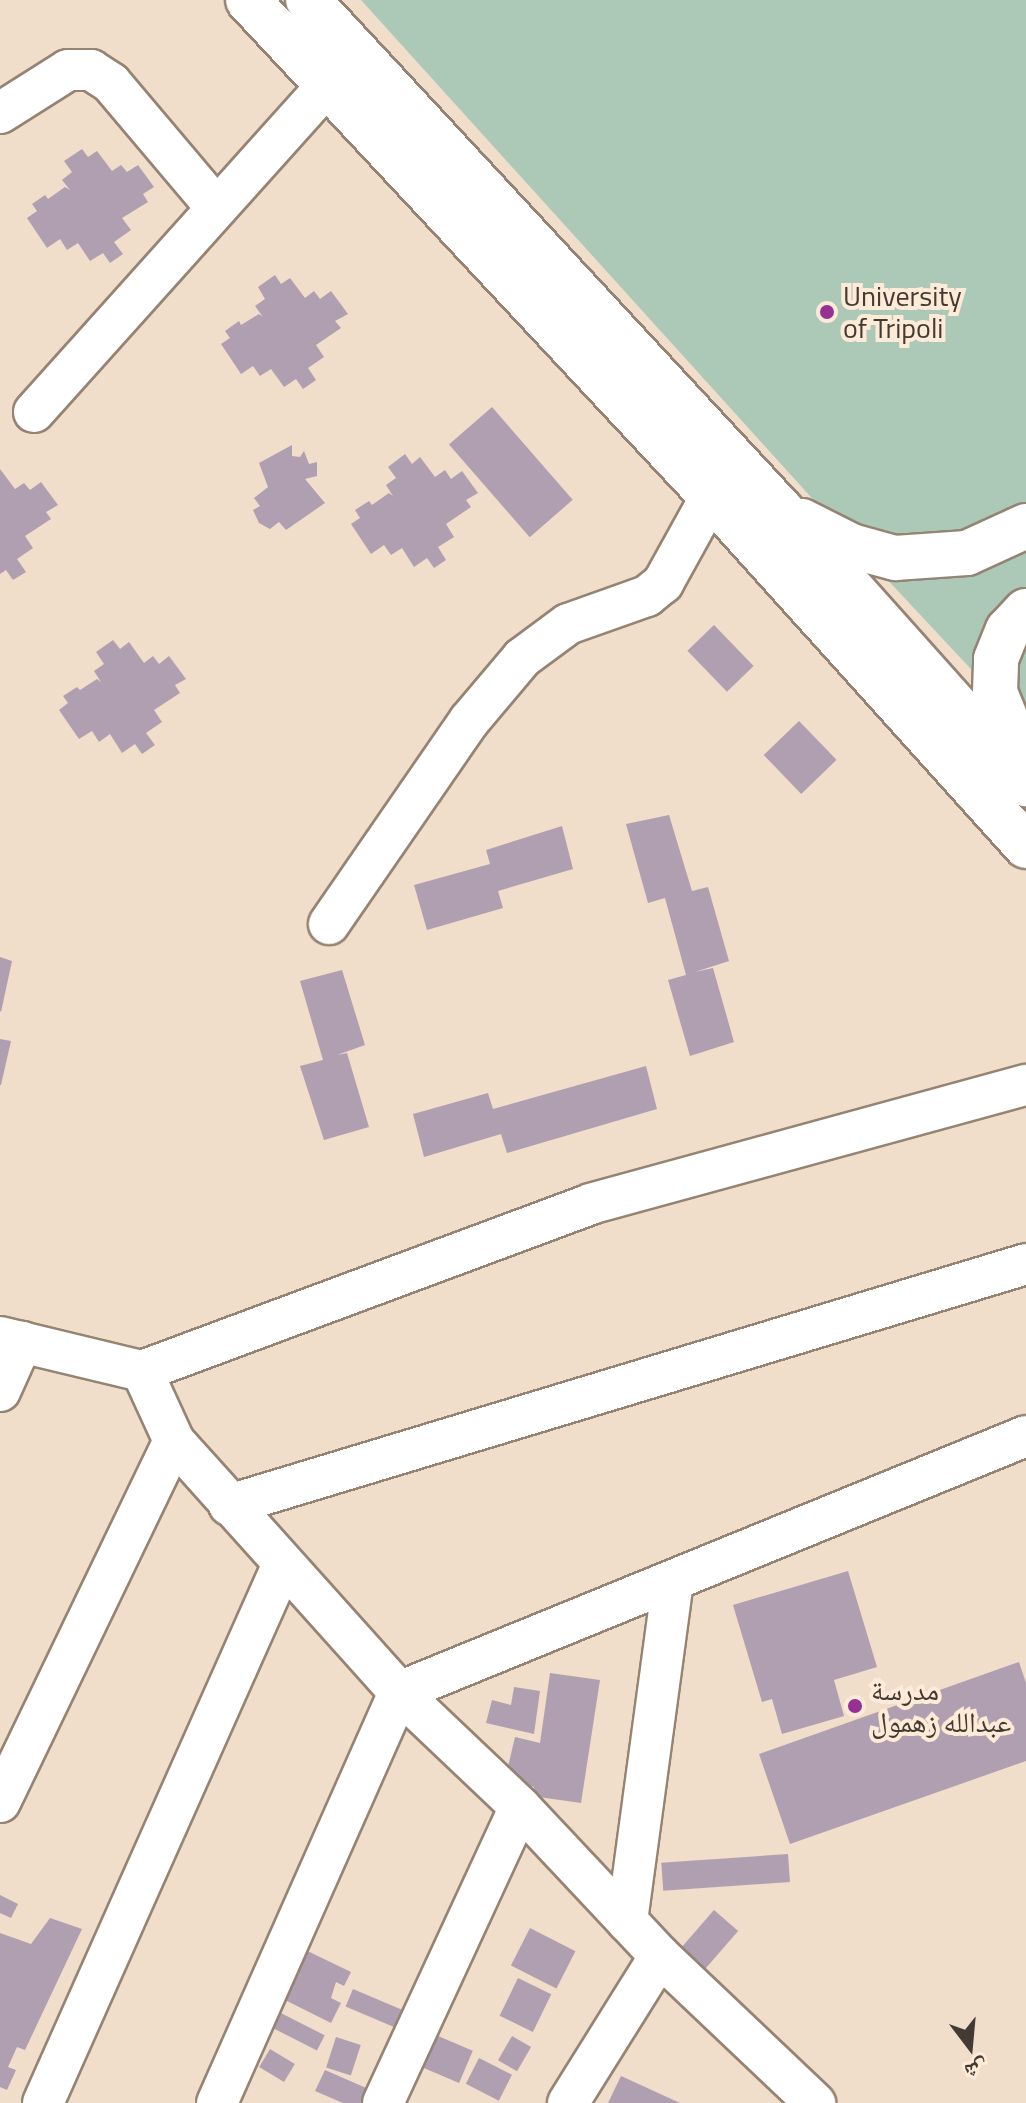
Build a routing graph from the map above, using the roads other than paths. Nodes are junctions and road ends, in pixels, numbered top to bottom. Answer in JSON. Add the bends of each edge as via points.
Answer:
{"nodes":[{"id":1,"x":248,"y":0,"type":"edge"},
{"id":2,"x":308,"y":0,"type":"edge"},
{"id":3,"x":327,"y":85,"type":"junction"},
{"id":4,"x":0,"y":113,"type":"edge"},
{"id":5,"x":215,"y":206,"type":"junction"},
{"id":6,"x":34,"y":412,"type":"dead end"},
{"id":7,"x":711,"y":496,"type":"junction"},
{"id":8,"x":781,"y":510,"type":"junction"},
{"id":9,"x":1026,"y":526,"type":"edge"},
{"id":10,"x":1026,"y":611,"type":"edge"},
{"id":11,"x":1026,"y":767,"type":"edge"},
{"id":12,"x":1026,"y":784,"type":"edge"},
{"id":13,"x":1026,"y":846,"type":"edge"},
{"id":14,"x":329,"y":924,"type":"dead end"},
{"id":15,"x":1026,"y":1085,"type":"edge"},
{"id":16,"x":1026,"y":1264,"type":"edge"},
{"id":17,"x":11,"y":1340,"type":"edge"},
{"id":18,"x":142,"y":1371,"type":"junction"},
{"id":19,"x":0,"y":1391,"type":"edge"},
{"id":20,"x":1026,"y":1436,"type":"edge"},
{"id":21,"x":174,"y":1441,"type":"junction"},
{"id":22,"x":229,"y":1505,"type":"junction"},
{"id":23,"x":283,"y":1564,"type":"junction"},
{"id":24,"x":673,"y":1582,"type":"junction"},
{"id":25,"x":399,"y":1692,"type":"junction"},
{"id":26,"x":0,"y":1802,"type":"edge"},
{"id":27,"x":520,"y":1807,"type":"junction"},
{"id":28,"x":627,"y":1921,"type":"junction"},
{"id":29,"x":660,"y":1956,"type":"junction"},
{"id":30,"x":43,"y":2103,"type":"edge"},
{"id":31,"x":217,"y":2103,"type":"edge"},
{"id":32,"x":383,"y":2103,"type":"edge"},
{"id":33,"x":568,"y":2103,"type":"edge"},
{"id":34,"x":815,"y":2103,"type":"edge"}],
"edges":[{"from":1,"to":3,"type":"street"},
{"from":2,"to":8,"type":"street"},
{"from":3,"to":5,"type":"street"},
{"from":3,"to":7,"type":"street"},
{"from":4,"to":5,"type":"street","via":[[68,70],[91,70],[111,83]]},
{"from":5,"to":6,"type":"street"},
{"from":7,"to":13,"type":"street"},
{"from":7,"to":14,"type":"street","via":[[663,583],[647,596],[568,624],[522,658],[469,721]]},
{"from":8,"to":9,"type":"street","via":[[851,546],[895,558],[967,553]]},
{"from":8,"to":12,"type":"street"},
{"from":10,"to":11,"type":"street","via":[[1008,630],[996,659],[995,692]]},
{"from":15,"to":18,"type":"street","via":[[590,1204]]},
{"from":16,"to":22,"type":"street"},
{"from":17,"to":18,"type":"street"},
{"from":17,"to":19,"type":"street"},
{"from":18,"to":21,"type":"street"},
{"from":20,"to":24,"type":"street"},
{"from":21,"to":22,"type":"street"},
{"from":21,"to":26,"type":"street"},
{"from":22,"to":23,"type":"street"},
{"from":23,"to":25,"type":"street"},
{"from":23,"to":30,"type":"street"},
{"from":24,"to":25,"type":"street"},
{"from":24,"to":28,"type":"street"},
{"from":25,"to":27,"type":"street"},
{"from":25,"to":31,"type":"street"},
{"from":27,"to":28,"type":"street"},
{"from":27,"to":32,"type":"street"},
{"from":28,"to":29,"type":"street"},
{"from":29,"to":33,"type":"street"},
{"from":29,"to":34,"type":"street"}]}
